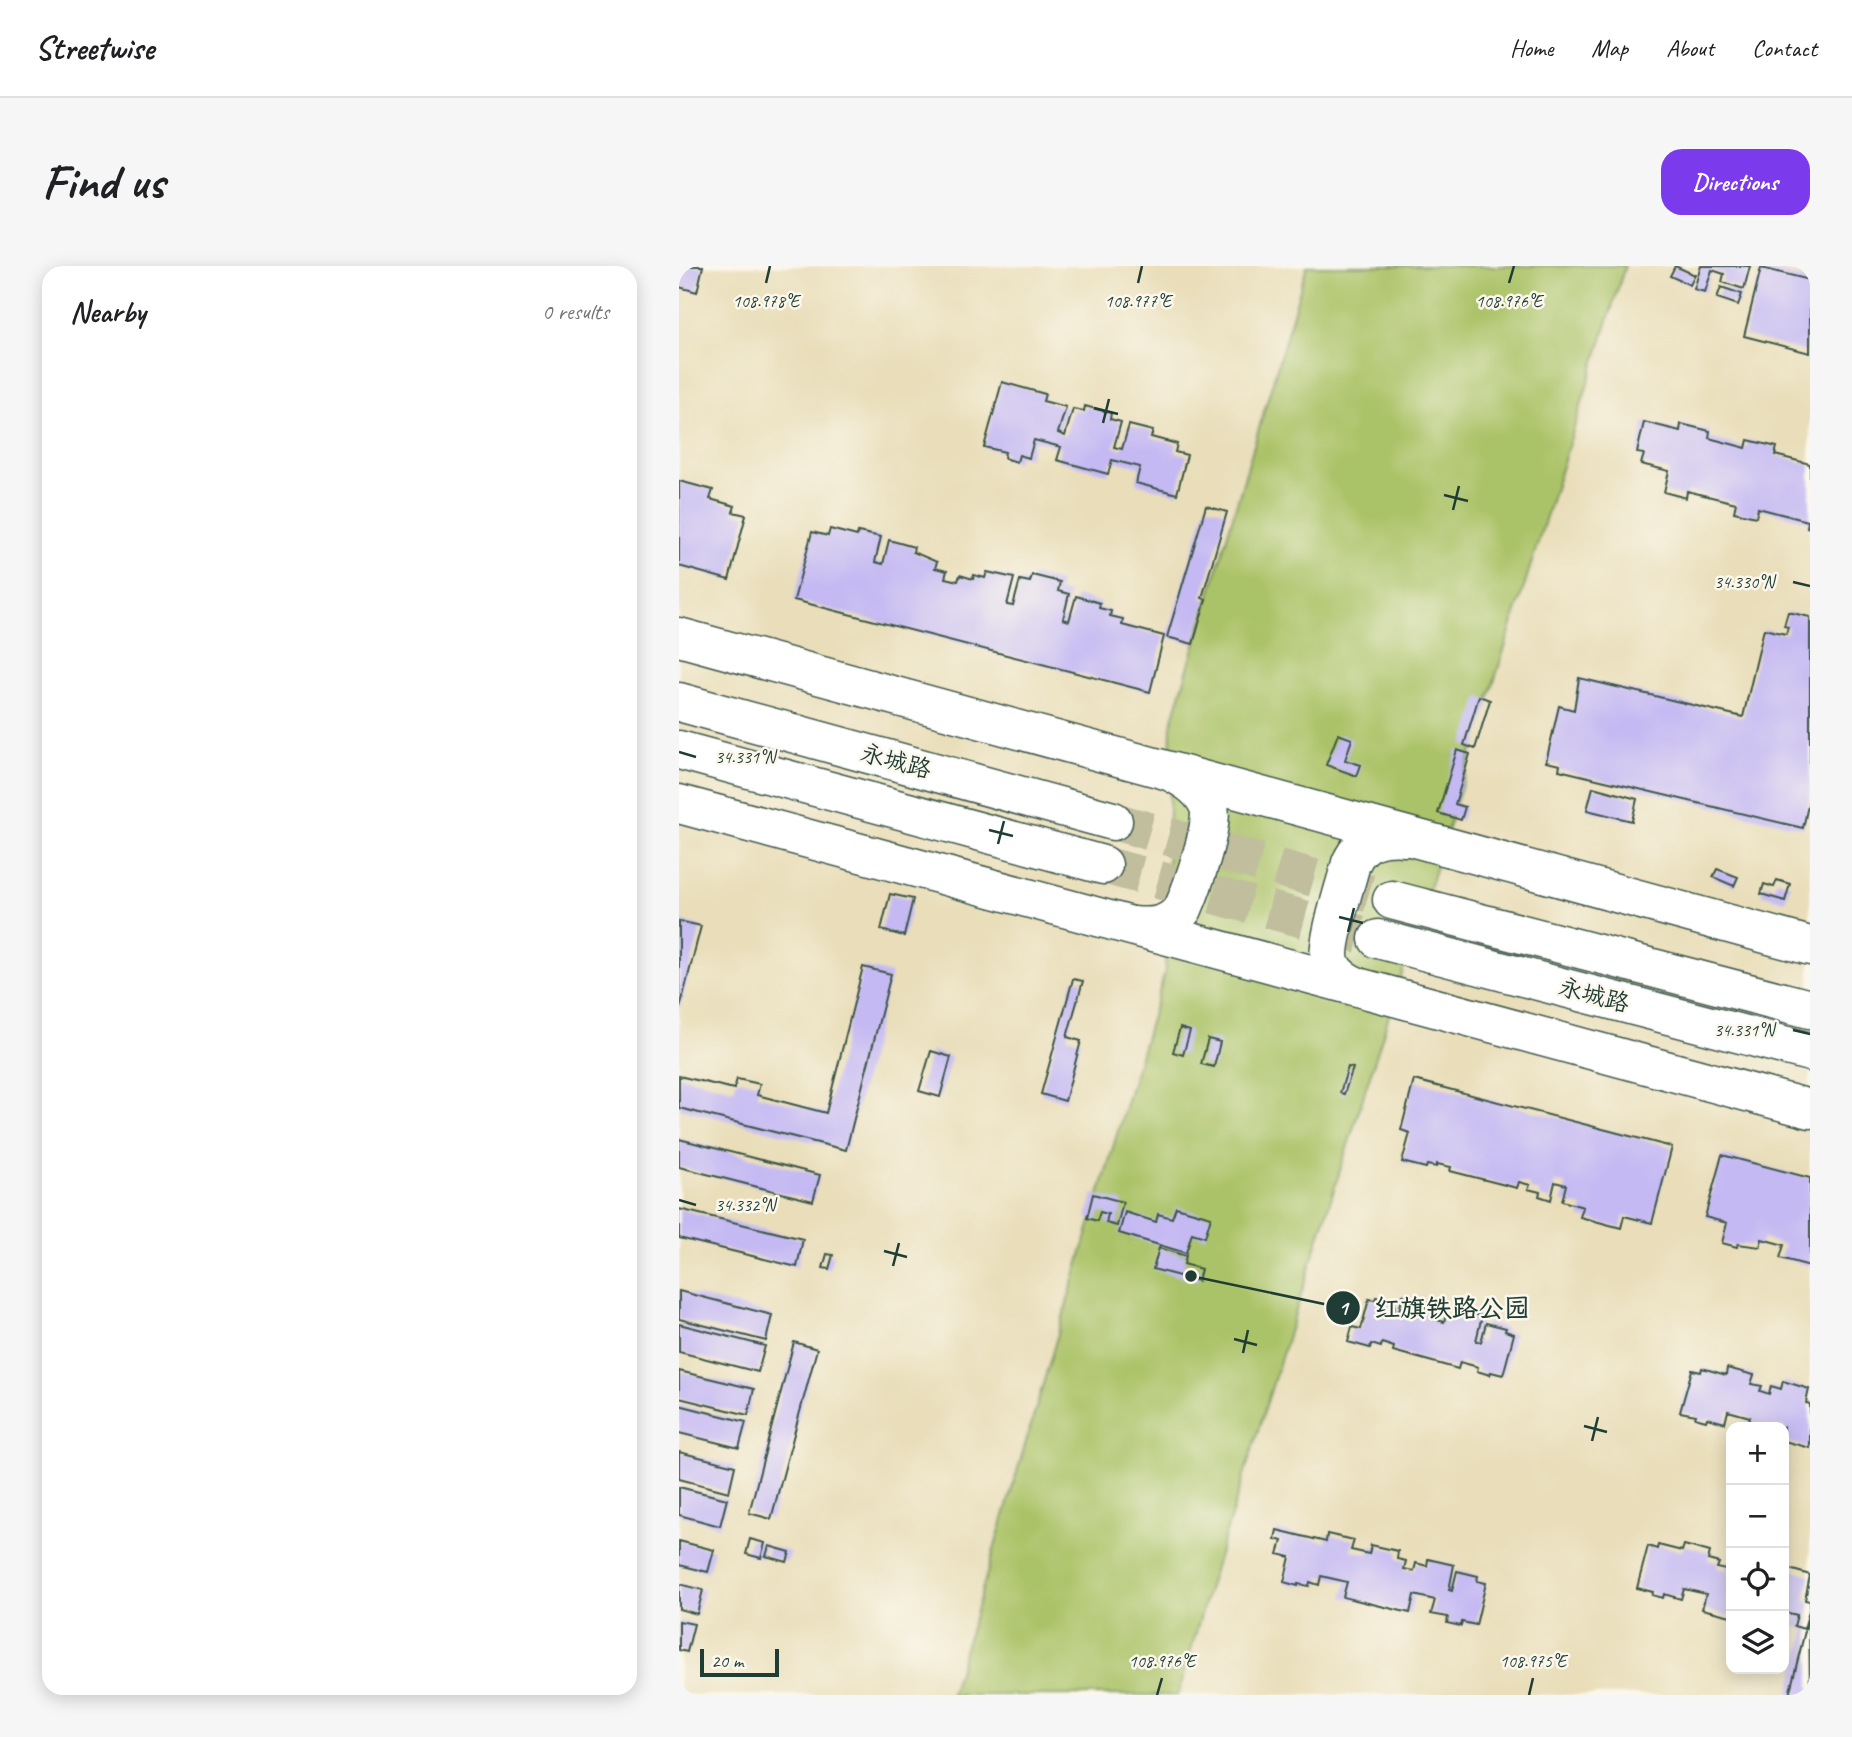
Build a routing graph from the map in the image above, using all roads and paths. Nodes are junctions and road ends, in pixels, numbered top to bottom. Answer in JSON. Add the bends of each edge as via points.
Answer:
{"nodes":[{"id":1,"x":679,"y":637,"type":"edge"},
{"id":2,"x":679,"y":702,"type":"edge"},
{"id":3,"x":679,"y":750,"type":"edge"},
{"id":4,"x":1166,"y":770,"type":"junction"},
{"id":5,"x":679,"y":804,"type":"edge"},
{"id":6,"x":1113,"y":821,"type":"tunnel mouth"},
{"id":7,"x":1413,"y":837,"type":"junction"},
{"id":8,"x":1103,"y":865,"type":"tunnel mouth"},
{"id":9,"x":1392,"y":900,"type":"tunnel mouth"},
{"id":10,"x":1131,"y":926,"type":"junction"},
{"id":11,"x":1378,"y":939,"type":"tunnel mouth"},
{"id":12,"x":1810,"y":946,"type":"edge"},
{"id":13,"x":1358,"y":987,"type":"junction"},
{"id":14,"x":1810,"y":1009,"type":"edge"},
{"id":15,"x":1810,"y":1052,"type":"edge"},
{"id":16,"x":1810,"y":1109,"type":"edge"}],
"edges":[{"from":1,"to":4,"type":"main road"},
{"from":2,"to":6,"type":"main road","name":"永城路"},
{"from":3,"to":8,"type":"main road","name":"永城路"},
{"from":4,"to":7,"type":"main road"},
{"from":4,"to":10,"type":"main road","via":[[1194,786],[1205,799],[1210,808],[1208,831],[1189,896],[1176,917],[1156,927]]},
{"from":5,"to":10,"type":"main road"},
{"from":7,"to":12,"type":"main road"},
{"from":7,"to":13,"type":"main road","via":[[1370,840],[1351,863],[1329,950],[1334,970]]},
{"from":9,"to":14,"type":"main road","name":"永城路"},
{"from":10,"to":13,"type":"main road"},
{"from":11,"to":15,"type":"main road","name":"永城路"},
{"from":13,"to":16,"type":"main road"}]}
